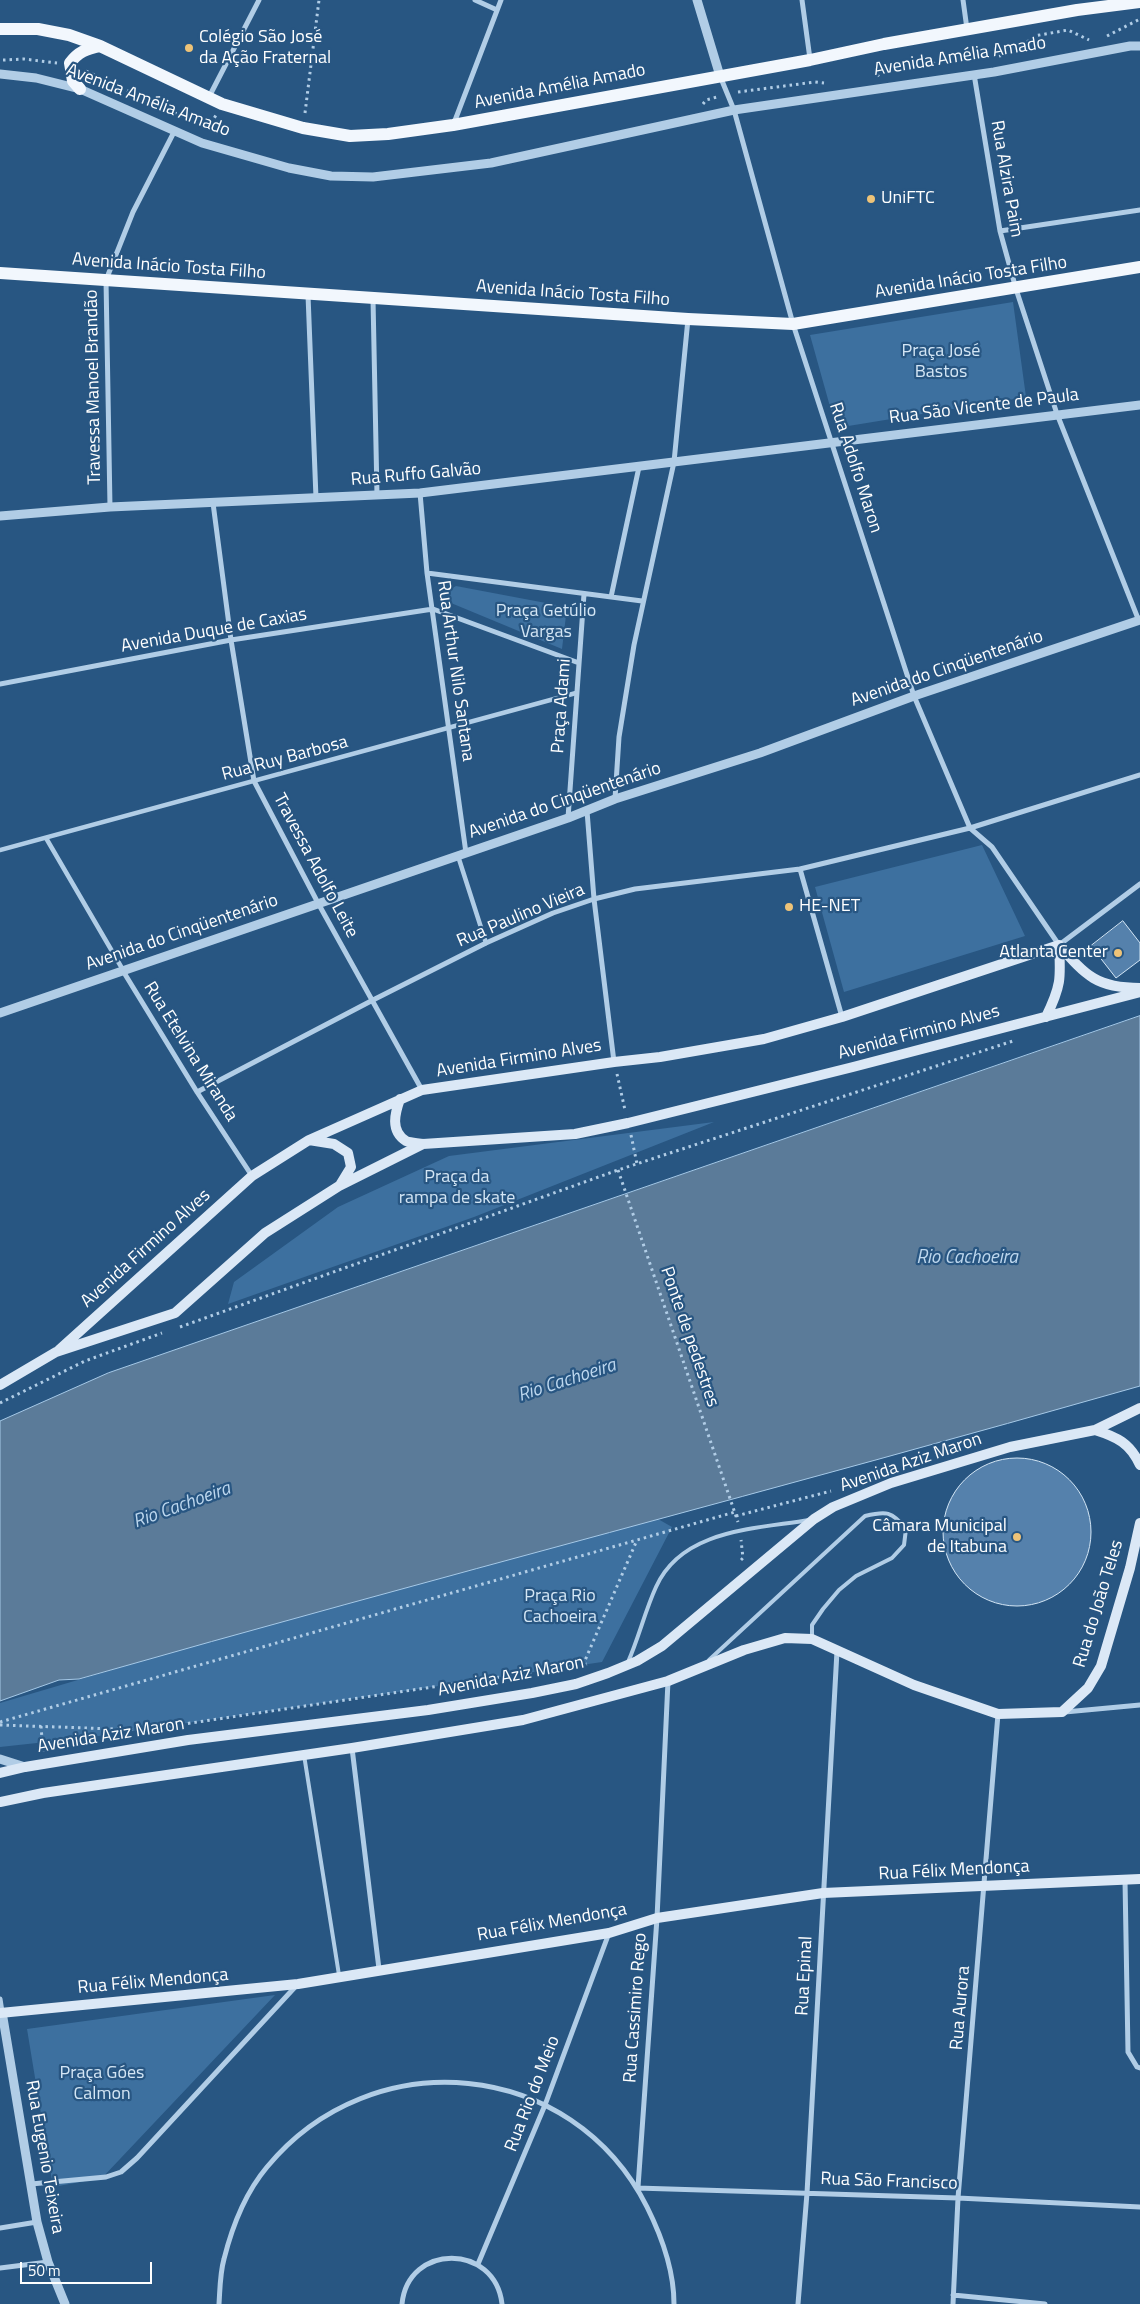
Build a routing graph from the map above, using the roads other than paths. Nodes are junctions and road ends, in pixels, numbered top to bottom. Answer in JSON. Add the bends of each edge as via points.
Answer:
{"nodes":[{"id":1,"x":259,"y":0,"type":"edge"},
{"id":2,"x":475,"y":0,"type":"edge"},
{"id":3,"x":501,"y":0,"type":"edge"},
{"id":4,"x":697,"y":0,"type":"edge"},
{"id":5,"x":802,"y":0,"type":"edge"},
{"id":6,"x":963,"y":0,"type":"edge"},
{"id":7,"x":1140,"y":2,"type":"edge"},
{"id":8,"x":497,"y":10,"type":"junction"},
{"id":9,"x":0,"y":29,"type":"edge"},
{"id":10,"x":967,"y":30,"type":"junction"},
{"id":11,"x":100,"y":46,"type":"junction"},
{"id":12,"x":1140,"y":46,"type":"edge"},
{"id":13,"x":810,"y":60,"type":"junction"},
{"id":14,"x":974,"y":73,"type":"junction"},
{"id":15,"x":0,"y":74,"type":"edge"},
{"id":16,"x":720,"y":76,"type":"junction"},
{"id":17,"x":80,"y":90,"type":"junction"},
{"id":18,"x":209,"y":98,"type":"junction"},
{"id":19,"x":734,"y":110,"type":"junction"},
{"id":20,"x":453,"y":125,"type":"junction"},
{"id":21,"x":174,"y":132,"type":"junction"},
{"id":22,"x":1140,"y":210,"type":"edge"},
{"id":23,"x":1000,"y":232,"type":"junction"},
{"id":24,"x":1140,"y":267,"type":"edge"},
{"id":25,"x":0,"y":273,"type":"edge"},
{"id":26,"x":106,"y":280,"type":"junction"},
{"id":27,"x":1016,"y":289,"type":"junction"},
{"id":28,"x":308,"y":294,"type":"junction"},
{"id":29,"x":373,"y":299,"type":"junction"},
{"id":30,"x":688,"y":320,"type":"junction"},
{"id":31,"x":793,"y":324,"type":"junction"},
{"id":32,"x":1140,"y":405,"type":"edge"},
{"id":33,"x":1057,"y":414,"type":"junction"},
{"id":34,"x":832,"y":444,"type":"junction"},
{"id":35,"x":674,"y":462,"type":"junction"},
{"id":36,"x":639,"y":467,"type":"junction"},
{"id":37,"x":420,"y":493,"type":"junction"},
{"id":38,"x":377,"y":495,"type":"junction"},
{"id":39,"x":316,"y":498,"type":"junction"},
{"id":40,"x":213,"y":503,"type":"junction"},
{"id":41,"x":110,"y":507,"type":"junction"},
{"id":42,"x":0,"y":516,"type":"edge"},
{"id":43,"x":427,"y":573,"type":"junction"},
{"id":44,"x":584,"y":594,"type":"junction"},
{"id":45,"x":611,"y":597,"type":"junction"},
{"id":46,"x":642,"y":601,"type":"junction"},
{"id":47,"x":433,"y":609,"type":"junction"},
{"id":48,"x":1140,"y":621,"type":"edge"},
{"id":49,"x":231,"y":640,"type":"junction"},
{"id":50,"x":579,"y":663,"type":"junction"},
{"id":51,"x":0,"y":684,"type":"edge"},
{"id":52,"x":576,"y":693,"type":"junction"},
{"id":53,"x":914,"y":696,"type":"junction"},
{"id":54,"x":449,"y":730,"type":"junction"},
{"id":55,"x":1140,"y":775,"type":"edge"},
{"id":56,"x":254,"y":781,"type":"junction"},
{"id":57,"x":615,"y":799,"type":"junction"},
{"id":58,"x":587,"y":811,"type":"junction"},
{"id":59,"x":568,"y":818,"type":"junction"},
{"id":60,"x":970,"y":828,"type":"junction"},
{"id":61,"x":46,"y":838,"type":"junction"},
{"id":62,"x":0,"y":850,"type":"edge"},
{"id":63,"x":462,"y":855,"type":"junction"},
{"id":64,"x":800,"y":869,"type":"junction"},
{"id":65,"x":1140,"y":884,"type":"edge"},
{"id":66,"x":594,"y":899,"type":"junction"},
{"id":67,"x":318,"y":903,"type":"junction"},
{"id":68,"x":486,"y":943,"type":"junction"},
{"id":69,"x":1059,"y":945,"type":"junction"},
{"id":70,"x":123,"y":971,"type":"junction"},
{"id":71,"x":1140,"y":988,"type":"edge"},
{"id":72,"x":1140,"y":992,"type":"edge"},
{"id":73,"x":373,"y":1000,"type":"junction"},
{"id":74,"x":0,"y":1013,"type":"edge"},
{"id":75,"x":842,"y":1017,"type":"junction"},
{"id":76,"x":1046,"y":1017,"type":"junction"},
{"id":77,"x":614,"y":1062,"type":"junction"},
{"id":78,"x":422,"y":1090,"type":"junction"},
{"id":79,"x":197,"y":1092,"type":"junction"},
{"id":80,"x":400,"y":1099,"type":"junction"},
{"id":81,"x":309,"y":1140,"type":"junction"},
{"id":82,"x":423,"y":1144,"type":"junction"},
{"id":83,"x":252,"y":1176,"type":"junction"},
{"id":84,"x":339,"y":1186,"type":"junction"},
{"id":85,"x":56,"y":1352,"type":"junction"},
{"id":86,"x":0,"y":1385,"type":"edge"},
{"id":87,"x":1140,"y":1408,"type":"edge"},
{"id":88,"x":1095,"y":1430,"type":"junction"},
{"id":89,"x":1140,"y":1465,"type":"edge"},
{"id":90,"x":814,"y":1519,"type":"junction"},
{"id":91,"x":1140,"y":1523,"type":"edge"},
{"id":92,"x":812,"y":1638,"type":"junction"},
{"id":93,"x":838,"y":1649,"type":"junction"},
{"id":94,"x":627,"y":1665,"type":"junction"},
{"id":95,"x":704,"y":1665,"type":"junction"},
{"id":96,"x":668,"y":1681,"type":"junction"},
{"id":97,"x":1140,"y":1705,"type":"edge"},
{"id":98,"x":1062,"y":1712,"type":"junction"},
{"id":99,"x":998,"y":1714,"type":"junction"},
{"id":100,"x":352,"y":1748,"type":"junction"},
{"id":101,"x":304,"y":1756,"type":"junction"},
{"id":102,"x":0,"y":1759,"type":"edge"},
{"id":103,"x":25,"y":1767,"type":"junction"},
{"id":104,"x":0,"y":1773,"type":"edge"},
{"id":105,"x":0,"y":1802,"type":"edge"},
{"id":106,"x":1125,"y":1880,"type":"junction"},
{"id":107,"x":1140,"y":1880,"type":"edge"},
{"id":108,"x":985,"y":1886,"type":"junction"},
{"id":109,"x":823,"y":1894,"type":"junction"},
{"id":110,"x":657,"y":1918,"type":"junction"},
{"id":111,"x":609,"y":1933,"type":"junction"},
{"id":112,"x":380,"y":1970,"type":"junction"},
{"id":113,"x":339,"y":1977,"type":"junction"},
{"id":114,"x":298,"y":1984,"type":"junction"},
{"id":115,"x":0,"y":1998,"type":"edge"},
{"id":116,"x":1,"y":2012,"type":"edge"},
{"id":117,"x":1140,"y":2068,"type":"edge"},
{"id":118,"x":545,"y":2105,"type":"junction"},
{"id":119,"x":31,"y":2184,"type":"junction"},
{"id":120,"x":638,"y":2188,"type":"junction"},
{"id":121,"x":807,"y":2193,"type":"junction"},
{"id":122,"x":958,"y":2198,"type":"junction"},
{"id":123,"x":1140,"y":2208,"type":"edge"},
{"id":124,"x":38,"y":2222,"type":"junction"},
{"id":125,"x":0,"y":2228,"type":"edge"},
{"id":126,"x":48,"y":2262,"type":"junction"},
{"id":127,"x":478,"y":2264,"type":"junction"},
{"id":128,"x":0,"y":2268,"type":"edge"},
{"id":129,"x":954,"y":2295,"type":"junction"},
{"id":130,"x":65,"y":2304,"type":"edge"},
{"id":131,"x":219,"y":2304,"type":"edge"},
{"id":132,"x":402,"y":2304,"type":"edge"},
{"id":133,"x":502,"y":2304,"type":"edge"},
{"id":134,"x":674,"y":2304,"type":"edge"},
{"id":135,"x":798,"y":2304,"type":"edge"},
{"id":136,"x":953,"y":2304,"type":"edge"},
{"id":137,"x":1045,"y":2304,"type":"edge"}],
"edges":[{"from":1,"to":18,"type":"street"},
{"from":2,"to":8,"type":"street"},
{"from":3,"to":8,"type":"street"},
{"from":4,"to":16,"type":"street"},
{"from":5,"to":13,"type":"street"},
{"from":6,"to":10,"type":"street"},
{"from":7,"to":10,"type":"main road","name":"Avenida Amélia Amado"},
{"from":8,"to":20,"type":"street"},
{"from":9,"to":11,"type":"main road","name":"Avenida Amélia Amado","via":[[38,29]]},
{"from":10,"to":13,"type":"main road","name":"Avenida Amélia Amado"},
{"from":11,"to":17,"type":"main road","via":[[83,50],[70,64],[73,81]]},
{"from":11,"to":18,"type":"main road","name":"Avenida Amélia Amado"},
{"from":12,"to":14,"type":"street","name":"Avenida Amélia Amado"},
{"from":13,"to":16,"type":"main road","name":"Avenida Amélia Amado"},
{"from":14,"to":19,"type":"street","name":"Avenida Amélia Amado"},
{"from":14,"to":23,"type":"street","name":"Rua Alzira Paim"},
{"from":15,"to":17,"type":"street","name":"Avenida Amélia Amado","via":[[36,78]]},
{"from":16,"to":19,"type":"street","name":"Rua Adolfo Maron"},
{"from":16,"to":20,"type":"main road","name":"Avenida Amélia Amado"},
{"from":17,"to":21,"type":"street","name":"Avenida Amélia Amado"},
{"from":18,"to":20,"type":"main road","name":"Avenida Amélia Amado","via":[[303,128],[350,136]]},
{"from":19,"to":21,"type":"street","name":"Avenida Amélia Amado","via":[[491,163],[373,178],[331,176],[289,168]]},
{"from":19,"to":31,"type":"street","name":"Rua Adolfo Maron"},
{"from":21,"to":26,"type":"street","name":"Travessa Manoel Brandão","via":[[134,212]]},
{"from":22,"to":23,"type":"street"},
{"from":23,"to":27,"type":"street","name":"Rua Alzira Paim"},
{"from":24,"to":27,"type":"main road","name":"Avenida Inácio Tosta Filho"},
{"from":25,"to":26,"type":"main road","name":"Avenida Inácio Tosta Filho"},
{"from":26,"to":28,"type":"main road","name":"Avenida Inácio Tosta Filho"},
{"from":26,"to":41,"type":"street","name":"Travessa Manoel Brandão"},
{"from":27,"to":31,"type":"main road","name":"Avenida Inácio Tosta Filho"},
{"from":27,"to":33,"type":"street"},
{"from":28,"to":29,"type":"main road","name":"Avenida Inácio Tosta Filho"},
{"from":28,"to":39,"type":"street"},
{"from":29,"to":30,"type":"main road","name":"Avenida Inácio Tosta Filho"},
{"from":29,"to":38,"type":"street"},
{"from":30,"to":31,"type":"main road","name":"Avenida Inácio Tosta Filho"},
{"from":30,"to":35,"type":"street"},
{"from":31,"to":34,"type":"street","name":"Rua Adolfo Maron"},
{"from":32,"to":33,"type":"street","name":"Rua São Vicente de Paula"},
{"from":33,"to":34,"type":"street","name":"Rua São Vicente de Paula"},
{"from":33,"to":48,"type":"street"},
{"from":34,"to":35,"type":"street","name":"Rua Ruffo Galvão"},
{"from":34,"to":53,"type":"street","name":"Rua Adolfo Maron"},
{"from":35,"to":36,"type":"street","name":"Rua Ruffo Galvão"},
{"from":35,"to":46,"type":"street"},
{"from":36,"to":37,"type":"street","name":"Rua Ruffo Galvão"},
{"from":36,"to":45,"type":"street"},
{"from":37,"to":38,"type":"street","name":"Rua Ruffo Galvão"},
{"from":37,"to":43,"type":"street","name":"Rua Arthur Nilo Santana"},
{"from":38,"to":39,"type":"street","name":"Rua Ruffo Galvão"},
{"from":39,"to":40,"type":"street","name":"Rua Ruffo Galvão"},
{"from":40,"to":41,"type":"street","name":"Rua Ruffo Galvão"},
{"from":40,"to":49,"type":"street","name":"Travessa Adolfo Leite"},
{"from":41,"to":42,"type":"street","name":"Rua Ruffo Galvão"},
{"from":43,"to":44,"type":"street"},
{"from":43,"to":47,"type":"street","name":"Rua Arthur Nilo Santana"},
{"from":44,"to":45,"type":"street"},
{"from":44,"to":50,"type":"street","name":"Praça Adami"},
{"from":45,"to":46,"type":"street"},
{"from":46,"to":57,"type":"street","via":[[619,737]]},
{"from":47,"to":49,"type":"street","name":"Avenida Duque de Caxias"},
{"from":47,"to":50,"type":"street"},
{"from":47,"to":54,"type":"street","name":"Rua Arthur Nilo Santana"},
{"from":48,"to":53,"type":"street","name":"Avenida do Cinqüentenário"},
{"from":49,"to":51,"type":"street","name":"Avenida Duque de Caxias"},
{"from":49,"to":56,"type":"street","name":"Travessa Adolfo Leite"},
{"from":50,"to":52,"type":"street","name":"Praça Adami"},
{"from":52,"to":54,"type":"street","name":"Rua Ruy Barbosa"},
{"from":52,"to":59,"type":"street","name":"Praça Adami"},
{"from":53,"to":57,"type":"street","name":"Avenida do Cinqüentenário","via":[[760,753]]},
{"from":53,"to":60,"type":"street","name":"Rua Adolfo Maron"},
{"from":54,"to":56,"type":"street","name":"Rua Ruy Barbosa"},
{"from":54,"to":63,"type":"street","name":"Rua Arthur Nilo Santana"},
{"from":55,"to":60,"type":"street","name":"Rua Paulino Vieira"},
{"from":56,"to":61,"type":"street","name":"Rua Ruy Barbosa"},
{"from":56,"to":67,"type":"street","name":"Travessa Adolfo Leite"},
{"from":57,"to":58,"type":"street","name":"Avenida do Cinqüentenário"},
{"from":58,"to":59,"type":"street","name":"Avenida do Cinqüentenário"},
{"from":58,"to":66,"type":"street"},
{"from":59,"to":63,"type":"street","name":"Avenida do Cinqüentenário"},
{"from":60,"to":64,"type":"street","name":"Rua Paulino Vieira"},
{"from":60,"to":69,"type":"street","via":[[992,847]]},
{"from":61,"to":62,"type":"street","name":"Rua Ruy Barbosa"},
{"from":61,"to":70,"type":"street","name":"Rua Etelvina Miranda"},
{"from":63,"to":67,"type":"street","name":"Avenida do Cinqüentenário"},
{"from":63,"to":68,"type":"street","name":"Rua Arthur Nilo Santana"},
{"from":64,"to":66,"type":"street","name":"Rua Paulino Vieira","via":[[635,889]]},
{"from":64,"to":75,"type":"street"},
{"from":65,"to":69,"type":"street"},
{"from":66,"to":68,"type":"street","name":"Rua Paulino Vieira","via":[[553,913]]},
{"from":66,"to":77,"type":"street"},
{"from":67,"to":70,"type":"street","name":"Avenida do Cinqüentenário"},
{"from":67,"to":73,"type":"street","name":"Travessa Adolfo Leite"},
{"from":68,"to":73,"type":"street","name":"Rua Paulino Vieira"},
{"from":69,"to":71,"type":"main road","via":[[1096,981],[1117,988]]},
{"from":69,"to":75,"type":"main road","name":"Avenida Firmino Alves"},
{"from":69,"to":76,"type":"main road","via":[[1061,977],[1057,995]]},
{"from":70,"to":74,"type":"street","name":"Avenida do Cinqüentenário"},
{"from":70,"to":79,"type":"street","name":"Rua Etelvina Miranda"},
{"from":72,"to":76,"type":"main road","name":"Avenida Firmino Alves"},
{"from":73,"to":78,"type":"street","name":"Travessa Adolfo Leite"},
{"from":73,"to":79,"type":"street","name":"Rua Paulino Vieira"},
{"from":75,"to":77,"type":"main road","name":"Avenida Firmino Alves","via":[[764,1039]]},
{"from":76,"to":82,"type":"main road","name":"Avenida Firmino Alves","via":[[694,1107],[574,1134]]},
{"from":77,"to":78,"type":"main road","name":"Avenida Firmino Alves"},
{"from":78,"to":80,"type":"main road","name":"Avenida Firmino Alves"},
{"from":79,"to":83,"type":"street","name":"Rua Etelvina Miranda"},
{"from":80,"to":81,"type":"main road","name":"Avenida Firmino Alves"},
{"from":80,"to":82,"type":"main road","via":[[394,1116],[397,1129],[406,1141]]},
{"from":81,"to":83,"type":"main road","name":"Avenida Firmino Alves"},
{"from":81,"to":84,"type":"main road","via":[[334,1144],[348,1153],[351,1167]]},
{"from":82,"to":84,"type":"main road","name":"Avenida Firmino Alves"},
{"from":83,"to":85,"type":"main road","name":"Avenida Firmino Alves"},
{"from":84,"to":85,"type":"main road","name":"Avenida Firmino Alves","via":[[265,1233],[175,1313]]},
{"from":85,"to":86,"type":"main road","name":"Avenida Firmino Alves"},
{"from":87,"to":88,"type":"main road","name":"Avenida Aziz Maron"},
{"from":88,"to":89,"type":"main road","via":[[1118,1438]]},
{"from":88,"to":90,"type":"main road","name":"Avenida Aziz Maron","via":[[1010,1447],[891,1483],[833,1507]]},
{"from":90,"to":94,"type":"main road","name":"Avenida Aziz Maron","via":[[662,1646]]},
{"from":90,"to":94,"type":"lane","via":[[705,1540],[677,1557],[656,1585]]},
{"from":91,"to":98,"type":"main road","name":"Rua do João Teles","via":[[1101,1666],[1088,1688]]},
{"from":92,"to":93,"type":"main road"},
{"from":92,"to":95,"type":"main road","via":[[785,1638]]},
{"from":92,"to":95,"type":"lane","via":[[812,1625],[839,1590],[856,1576],[892,1558],[904,1545],[906,1529],[896,1517],[882,1512],[865,1516]]},
{"from":93,"to":99,"type":"main road","via":[[914,1685]]},
{"from":93,"to":109,"type":"street","name":"Rua Epinal"},
{"from":94,"to":103,"type":"main road","name":"Avenida Aziz Maron","via":[[576,1684],[466,1704],[188,1740]]},
{"from":95,"to":96,"type":"main road"},
{"from":96,"to":100,"type":"main road","via":[[523,1720]]},
{"from":96,"to":110,"type":"street","name":"Rua Cassimiro Rego"},
{"from":97,"to":98,"type":"street"},
{"from":98,"to":99,"type":"main road"},
{"from":99,"to":108,"type":"street","name":"Rua Aurora"},
{"from":100,"to":101,"type":"main road"},
{"from":100,"to":112,"type":"street"},
{"from":101,"to":105,"type":"main road"},
{"from":101,"to":113,"type":"lane"},
{"from":102,"to":103,"type":"street"},
{"from":103,"to":104,"type":"main road","name":"Avenida Aziz Maron"},
{"from":106,"to":107,"type":"main road","name":"Rua Félix Mendonça"},
{"from":106,"to":108,"type":"main road","name":"Rua Félix Mendonça"},
{"from":106,"to":117,"type":"street","via":[[1128,2052]]},
{"from":108,"to":109,"type":"main road","name":"Rua Félix Mendonça"},
{"from":108,"to":122,"type":"street","name":"Rua Aurora"},
{"from":109,"to":110,"type":"main road","name":"Rua Félix Mendonça"},
{"from":109,"to":121,"type":"street","name":"Rua Epinal"},
{"from":110,"to":111,"type":"main road","name":"Rua Félix Mendonça"},
{"from":110,"to":120,"type":"street","name":"Rua Cassimiro Rego"},
{"from":111,"to":112,"type":"main road","name":"Rua Félix Mendonça"},
{"from":111,"to":118,"type":"street","name":"Rua Rio do Meio"},
{"from":112,"to":113,"type":"main road","name":"Rua Félix Mendonça"},
{"from":113,"to":114,"type":"main road","name":"Rua Félix Mendonça"},
{"from":114,"to":116,"type":"main road","name":"Rua Félix Mendonça"},
{"from":114,"to":119,"type":"street","via":[[121,2172],[106,2177]]},
{"from":115,"to":116,"type":"street"},
{"from":116,"to":119,"type":"street","name":"Rua Eugenio Teixeira"},
{"from":118,"to":120,"type":"street","via":[[581,2126],[612,2154]]},
{"from":118,"to":127,"type":"street","name":"Rua Rio do Meio"},
{"from":118,"to":131,"type":"street","via":[[496,2087],[445,2081],[394,2087],[346,2104],[302,2131],[266,2168],[240,2211],[223,2260]]},
{"from":119,"to":124,"type":"street","name":"Rua Eugenio Teixeira"},
{"from":120,"to":121,"type":"street","name":"Rua São Francisco"},
{"from":120,"to":134,"type":"street","via":[[657,2226],[674,2281]]},
{"from":121,"to":122,"type":"street","name":"Rua São Francisco"},
{"from":121,"to":135,"type":"street","name":"Rua Epinal"},
{"from":122,"to":123,"type":"street","name":"Rua São Francisco"},
{"from":122,"to":129,"type":"street","name":"Rua Aurora"},
{"from":124,"to":125,"type":"street"},
{"from":124,"to":126,"type":"street","name":"Rua Eugenio Teixeira"},
{"from":126,"to":128,"type":"street"},
{"from":126,"to":130,"type":"street","name":"Rua Eugenio Teixeira"},
{"from":127,"to":132,"type":"street","via":[[462,2258],[430,2262],[416,2272],[407,2286]]},
{"from":127,"to":133,"type":"street","via":[[492,2276]]},
{"from":129,"to":136,"type":"street","name":"Rua Aurora"},
{"from":129,"to":137,"type":"street"}]}
